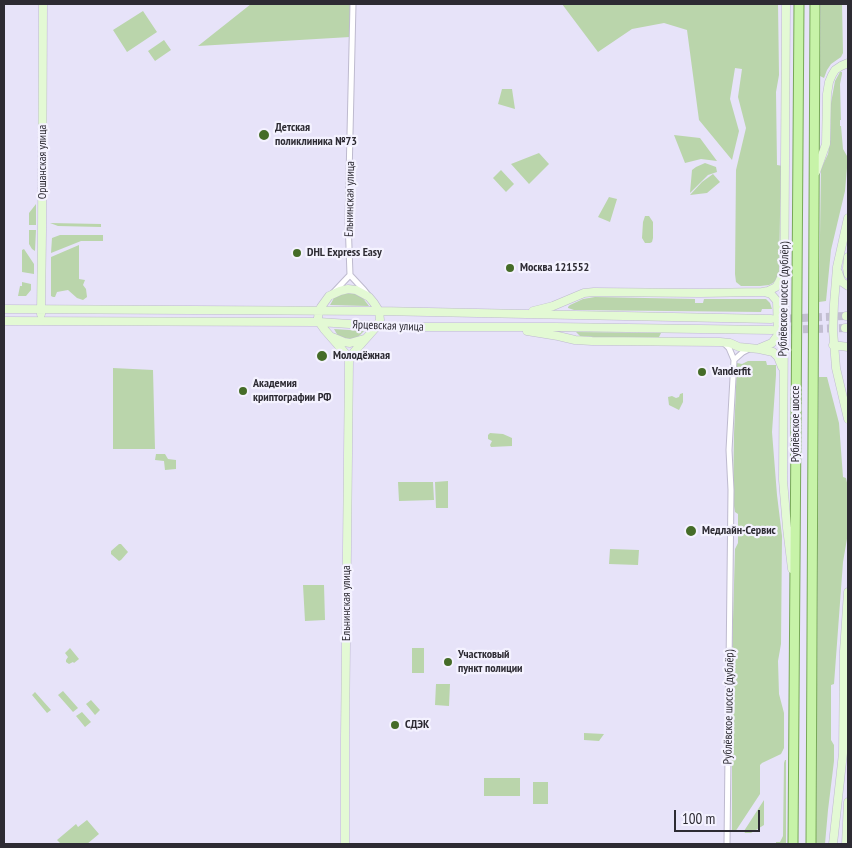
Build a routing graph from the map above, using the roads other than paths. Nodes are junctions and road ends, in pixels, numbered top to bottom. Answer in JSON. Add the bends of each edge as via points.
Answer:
{"nodes":[{"id":1,"x":43,"y":4,"type":"edge"},
{"id":2,"x":352,"y":4,"type":"edge"},
{"id":3,"x":786,"y":4,"type":"edge"},
{"id":4,"x":799,"y":4,"type":"edge"},
{"id":5,"x":815,"y":4,"type":"edge"},
{"id":6,"x":848,"y":63,"type":"edge"},
{"id":7,"x":814,"y":179,"type":"junction"},
{"id":8,"x":848,"y":218,"type":"edge"},
{"id":9,"x":848,"y":257,"type":"edge"},
{"id":10,"x":785,"y":266,"type":"junction"},
{"id":11,"x":837,"y":267,"type":"junction"},
{"id":12,"x":848,"y":274,"type":"edge"},
{"id":13,"x":350,"y":275,"type":"junction"},
{"id":14,"x":848,"y":286,"type":"edge"},
{"id":15,"x":762,"y":292,"type":"junction"},
{"id":16,"x":329,"y":296,"type":"junction"},
{"id":17,"x":369,"y":297,"type":"junction"},
{"id":18,"x":4,"y":309,"type":"edge"},
{"id":19,"x":41,"y":309,"type":"junction"},
{"id":20,"x":318,"y":311,"type":"junction"},
{"id":21,"x":379,"y":311,"type":"junction"},
{"id":22,"x":449,"y":313,"type":"junction"},
{"id":23,"x":512,"y":315,"type":"junction"},
{"id":24,"x":771,"y":319,"type":"tunnel mouth"},
{"id":25,"x":41,"y":320,"type":"junction"},
{"id":26,"x":4,"y":321,"type":"edge"},
{"id":27,"x":319,"y":322,"type":"junction"},
{"id":28,"x":377,"y":326,"type":"junction"},
{"id":29,"x":449,"y":327,"type":"junction"},
{"id":30,"x":502,"y":327,"type":"junction"},
{"id":31,"x":772,"y":330,"type":"tunnel mouth"},
{"id":32,"x":330,"y":336,"type":"junction"},
{"id":33,"x":368,"y":337,"type":"junction"},
{"id":34,"x":720,"y":342,"type":"junction"},
{"id":35,"x":833,"y":345,"type":"junction"},
{"id":36,"x":848,"y":347,"type":"edge"},
{"id":37,"x":750,"y":349,"type":"junction"},
{"id":38,"x":759,"y":349,"type":"junction"},
{"id":39,"x":734,"y":360,"type":"junction"},
{"id":40,"x":349,"y":361,"type":"junction"},
{"id":41,"x":783,"y":371,"type":"junction"},
{"id":42,"x":848,"y":402,"type":"edge"},
{"id":43,"x":847,"y":410,"type":"edge"},
{"id":44,"x":848,"y":419,"type":"edge"},
{"id":45,"x":848,"y":592,"type":"edge"},
{"id":46,"x":795,"y":594,"type":"junction"},
{"id":47,"x":843,"y":729,"type":"junction"},
{"id":48,"x":848,"y":752,"type":"edge"},
{"id":49,"x":848,"y":802,"type":"edge"},
{"id":50,"x":345,"y":844,"type":"edge"},
{"id":51,"x":727,"y":844,"type":"edge"},
{"id":52,"x":794,"y":844,"type":"edge"},
{"id":53,"x":811,"y":844,"type":"edge"},
{"id":54,"x":833,"y":844,"type":"edge"},
{"id":55,"x":846,"y":844,"type":"edge"}],
"edges":[{"from":1,"to":19,"type":"main road","name":"Оршанская улица"},
{"from":2,"to":13,"type":"street","name":"Ельнинская улица"},
{"from":3,"to":10,"type":"main road","name":"Рублёвское шоссе (дублёр)"},
{"from":4,"to":46,"type":"main road","name":"Рублёвское шоссе"},
{"from":5,"to":7,"type":"main road","name":"Рублёвское шоссе"},
{"from":6,"to":7,"type":"main road","via":[[835,70],[829,82],[826,144]]},
{"from":7,"to":53,"type":"main road","name":"Рублёвское шоссе"},
{"from":8,"to":11,"type":"main road"},
{"from":9,"to":12,"type":"main road"},
{"from":10,"to":15,"type":"main road","via":[[776,286]]},
{"from":10,"to":41,"type":"main road","name":"Рублёвское шоссе (дублёр)"},
{"from":11,"to":14,"type":"main road","via":[[842,282]]},
{"from":11,"to":35,"type":"main road"},
{"from":13,"to":16,"type":"street"},
{"from":13,"to":17,"type":"street"},
{"from":15,"to":23,"type":"main road","via":[[594,292],[542,310]]},
{"from":15,"to":38,"type":"main road","via":[[771,294],[777,301],[778,335],[770,345]]},
{"from":16,"to":17,"type":"main road","via":[[348,289]]},
{"from":16,"to":20,"type":"main road"},
{"from":17,"to":21,"type":"main road"},
{"from":18,"to":19,"type":"main road","name":"Ярцевская улица"},
{"from":19,"to":20,"type":"main road","name":"Ярцевская улица"},
{"from":19,"to":25,"type":"main road","name":"Оршанская улица"},
{"from":20,"to":21,"type":"main road","name":"Ярцевская улица"},
{"from":20,"to":27,"type":"main road"},
{"from":21,"to":22,"type":"main road","name":"Ярцевская улица"},
{"from":21,"to":28,"type":"main road"},
{"from":22,"to":23,"type":"main road","name":"Ярцевская улица"},
{"from":22,"to":29,"type":"main road","via":[[443,319]]},
{"from":23,"to":24,"type":"main road","name":"Ярцевская улица"},
{"from":25,"to":26,"type":"main road","name":"Ярцевская улица"},
{"from":25,"to":27,"type":"main road","name":"Ярцевская улица"},
{"from":27,"to":28,"type":"main road","name":"Ярцевская улица"},
{"from":27,"to":32,"type":"main road"},
{"from":28,"to":29,"type":"main road","name":"Ярцевская улица"},
{"from":28,"to":33,"type":"main road"},
{"from":29,"to":30,"type":"main road","name":"Ярцевская улица"},
{"from":30,"to":31,"type":"main road","name":"Ярцевская улица"},
{"from":30,"to":34,"type":"main road","via":[[575,340]]},
{"from":32,"to":33,"type":"main road","via":[[350,343]]},
{"from":32,"to":40,"type":"main road"},
{"from":33,"to":40,"type":"main road"},
{"from":34,"to":37,"type":"main road"},
{"from":34,"to":39,"type":"street","via":[[729,348]]},
{"from":35,"to":36,"type":"main road"},
{"from":35,"to":43,"type":"main road"},
{"from":37,"to":38,"type":"main road"},
{"from":37,"to":39,"type":"street"},
{"from":38,"to":41,"type":"main road","via":[[773,352]]},
{"from":39,"to":51,"type":"street","name":"Рублёвское шоссе (дублёр)","via":[[729,450]]},
{"from":40,"to":50,"type":"main road","name":"Ельнинская улица"},
{"from":41,"to":46,"type":"main road","name":"Рублёвское шоссе (дублёр)","via":[[783,480]]},
{"from":42,"to":43,"type":"main road"},
{"from":43,"to":44,"type":"main road"},
{"from":45,"to":47,"type":"main road"},
{"from":46,"to":52,"type":"main road","name":"Рублёвское шоссе"},
{"from":47,"to":48,"type":"main road"},
{"from":47,"to":54,"type":"main road"},
{"from":49,"to":55,"type":"main road"}]}
